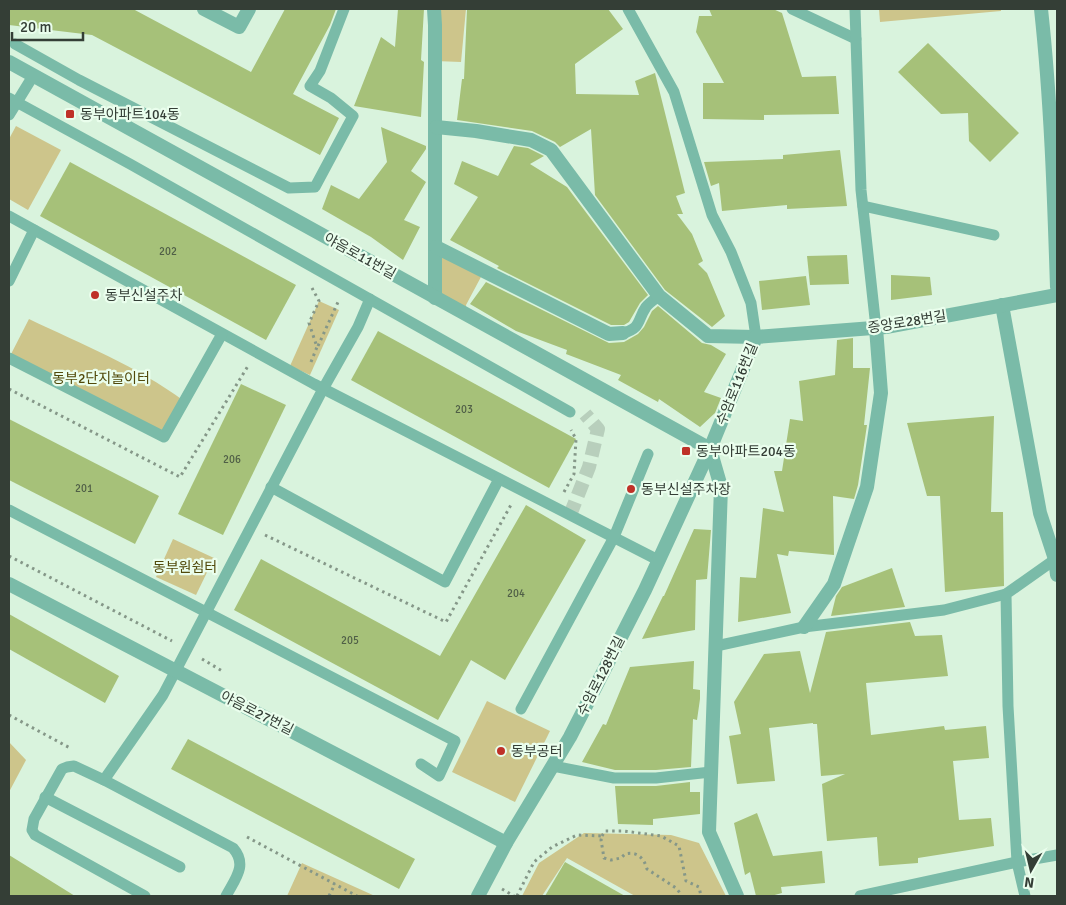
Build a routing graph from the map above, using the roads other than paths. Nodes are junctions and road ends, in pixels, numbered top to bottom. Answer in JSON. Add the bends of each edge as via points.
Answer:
{"nodes":[{"id":1,"x":204,"y":9,"type":"edge"},
{"id":2,"x":249,"y":9,"type":"edge"},
{"id":3,"x":344,"y":9,"type":"edge"},
{"id":4,"x":434,"y":9,"type":"edge"},
{"id":5,"x":628,"y":9,"type":"edge"},
{"id":6,"x":792,"y":9,"type":"edge"},
{"id":7,"x":855,"y":9,"type":"edge"},
{"id":8,"x":1042,"y":9,"type":"edge"},
{"id":9,"x":856,"y":39,"type":"junction"},
{"id":10,"x":15,"y":44,"type":"dead end"},
{"id":11,"x":9,"y":62,"type":"edge"},
{"id":12,"x":33,"y":76,"type":"junction"},
{"id":13,"x":13,"y":100,"type":"edge"},
{"id":14,"x":9,"y":115,"type":"edge"},
{"id":15,"x":436,"y":127,"type":"junction"},
{"id":16,"x":863,"y":206,"type":"junction"},
{"id":17,"x":9,"y":216,"type":"edge"},
{"id":18,"x":34,"y":230,"type":"junction"},
{"id":19,"x":994,"y":235,"type":"dead end"},
{"id":20,"x":436,"y":247,"type":"junction"},
{"id":21,"x":9,"y":281,"type":"edge"},
{"id":22,"x":1057,"y":287,"type":"edge"},
{"id":23,"x":1057,"y":295,"type":"edge"},
{"id":24,"x":659,"y":296,"type":"junction"},
{"id":25,"x":435,"y":298,"type":"junction"},
{"id":26,"x":370,"y":299,"type":"junction"},
{"id":27,"x":1002,"y":305,"type":"junction"},
{"id":28,"x":876,"y":328,"type":"junction"},
{"id":29,"x":623,"y":333,"type":"joint"},
{"id":30,"x":222,"y":334,"type":"junction"},
{"id":31,"x":756,"y":337,"type":"junction"},
{"id":32,"x":9,"y":358,"type":"edge"},
{"id":33,"x":323,"y":389,"type":"junction"},
{"id":34,"x":570,"y":412,"type":"dead end"},
{"id":35,"x":710,"y":449,"type":"junction"},
{"id":36,"x":648,"y":454,"type":"dead end"},
{"id":37,"x":499,"y":479,"type":"junction"},
{"id":38,"x":271,"y":487,"type":"junction"},
{"id":39,"x":9,"y":510,"type":"edge"},
{"id":40,"x":614,"y":538,"type":"junction"},
{"id":41,"x":1056,"y":558,"type":"edge"},
{"id":42,"x":658,"y":560,"type":"junction"},
{"id":43,"x":1057,"y":575,"type":"edge"},
{"id":44,"x":9,"y":584,"type":"edge"},
{"id":45,"x":1006,"y":594,"type":"junction"},
{"id":46,"x":206,"y":612,"type":"junction"},
{"id":47,"x":804,"y":627,"type":"junction"},
{"id":48,"x":716,"y":646,"type":"junction"},
{"id":49,"x":175,"y":671,"type":"junction"},
{"id":50,"x":520,"y":709,"type":"dead end"},
{"id":51,"x":421,"y":764,"type":"dead end"},
{"id":52,"x":553,"y":766,"type":"junction"},
{"id":53,"x":711,"y":772,"type":"junction"},
{"id":54,"x":104,"y":780,"type":"junction"},
{"id":55,"x":45,"y":797,"type":"junction"},
{"id":56,"x":506,"y":843,"type":"junction"},
{"id":57,"x":1057,"y":855,"type":"edge"},
{"id":58,"x":1017,"y":862,"type":"junction"},
{"id":59,"x":180,"y":867,"type":"dead end"},
{"id":60,"x":482,"y":895,"type":"edge"},
{"id":61,"x":145,"y":896,"type":"edge"},
{"id":62,"x":226,"y":896,"type":"edge"},
{"id":63,"x":737,"y":896,"type":"edge"},
{"id":64,"x":860,"y":896,"type":"edge"},
{"id":65,"x":1025,"y":896,"type":"edge"}],
"edges":[{"from":1,"to":2,"type":"street","via":[[239,26]]},
{"from":3,"to":10,"type":"lane","via":[[320,71],[310,86],[353,116],[314,187],[289,188]]},
{"from":4,"to":15,"type":"street"},
{"from":5,"to":31,"type":"lane","name":"수암로116번길","via":[[674,92],[712,215],[751,303]]},
{"from":6,"to":9,"type":"lane"},
{"from":7,"to":9,"type":"lane"},
{"from":8,"to":22,"type":"street"},
{"from":9,"to":16,"type":"lane"},
{"from":11,"to":12,"type":"street","name":"야음로11번길"},
{"from":12,"to":13,"type":"lane"},
{"from":12,"to":25,"type":"street","name":"야음로11번길"},
{"from":13,"to":14,"type":"lane"},
{"from":13,"to":26,"type":"lane"},
{"from":15,"to":20,"type":"street"},
{"from":15,"to":24,"type":"street","name":"중앙로28번길","via":[[531,140],[551,150]]},
{"from":16,"to":19,"type":"lane"},
{"from":16,"to":28,"type":"lane"},
{"from":17,"to":18,"type":"lane"},
{"from":18,"to":21,"type":"lane"},
{"from":18,"to":30,"type":"lane"},
{"from":20,"to":25,"type":"street"},
{"from":20,"to":29,"type":"street","via":[[609,334]]},
{"from":23,"to":27,"type":"street","name":"중앙로28번길"},
{"from":24,"to":29,"type":"lane","via":[[646,306],[633,330]]},
{"from":24,"to":31,"type":"street","name":"중앙로28번길","via":[[708,336]]},
{"from":25,"to":35,"type":"street","name":"야음로11번길"},
{"from":26,"to":33,"type":"lane"},
{"from":26,"to":34,"type":"lane"},
{"from":27,"to":28,"type":"street","name":"중앙로28번길"},
{"from":27,"to":41,"type":"street","via":[[1040,513]]},
{"from":28,"to":31,"type":"street","name":"중앙로28번길"},
{"from":28,"to":47,"type":"street","via":[[881,393],[868,486],[834,584]]},
{"from":30,"to":32,"type":"lane","via":[[164,437]]},
{"from":30,"to":33,"type":"lane"},
{"from":31,"to":35,"type":"street","name":"수암로116번길"},
{"from":33,"to":37,"type":"lane"},
{"from":33,"to":38,"type":"lane"},
{"from":35,"to":42,"type":"street","name":"수암로128번길"},
{"from":35,"to":48,"type":"street","via":[[721,487]]},
{"from":36,"to":40,"type":"lane"},
{"from":37,"to":38,"type":"lane","via":[[445,582]]},
{"from":37,"to":40,"type":"lane"},
{"from":38,"to":46,"type":"lane"},
{"from":39,"to":46,"type":"lane"},
{"from":40,"to":42,"type":"lane"},
{"from":40,"to":50,"type":"lane"},
{"from":41,"to":43,"type":"street"},
{"from":41,"to":45,"type":"lane"},
{"from":42,"to":52,"type":"street","name":"수암로128번길"},
{"from":44,"to":49,"type":"street","name":"야음로27번길"},
{"from":45,"to":47,"type":"lane","via":[[944,610]]},
{"from":45,"to":58,"type":"lane","via":[[1008,706]]},
{"from":46,"to":49,"type":"lane"},
{"from":46,"to":51,"type":"lane","via":[[455,741],[439,776]]},
{"from":47,"to":48,"type":"lane"},
{"from":48,"to":53,"type":"street"},
{"from":49,"to":54,"type":"lane","via":[[164,695]]},
{"from":49,"to":56,"type":"street","name":"야음로27번길"},
{"from":52,"to":53,"type":"lane","via":[[614,778],[656,778]]},
{"from":52,"to":56,"type":"street","name":"수암로128번길"},
{"from":53,"to":63,"type":"street","via":[[709,832]]},
{"from":54,"to":55,"type":"lane","via":[[67,766],[59,772]]},
{"from":54,"to":62,"type":"lane","via":[[233,848],[241,867]]},
{"from":55,"to":59,"type":"lane"},
{"from":55,"to":61,"type":"lane","via":[[34,818],[32,830],[35,835]]},
{"from":56,"to":60,"type":"street","name":"수암로128번길"},
{"from":57,"to":58,"type":"lane"},
{"from":58,"to":64,"type":"lane"},
{"from":58,"to":65,"type":"lane"}]}
